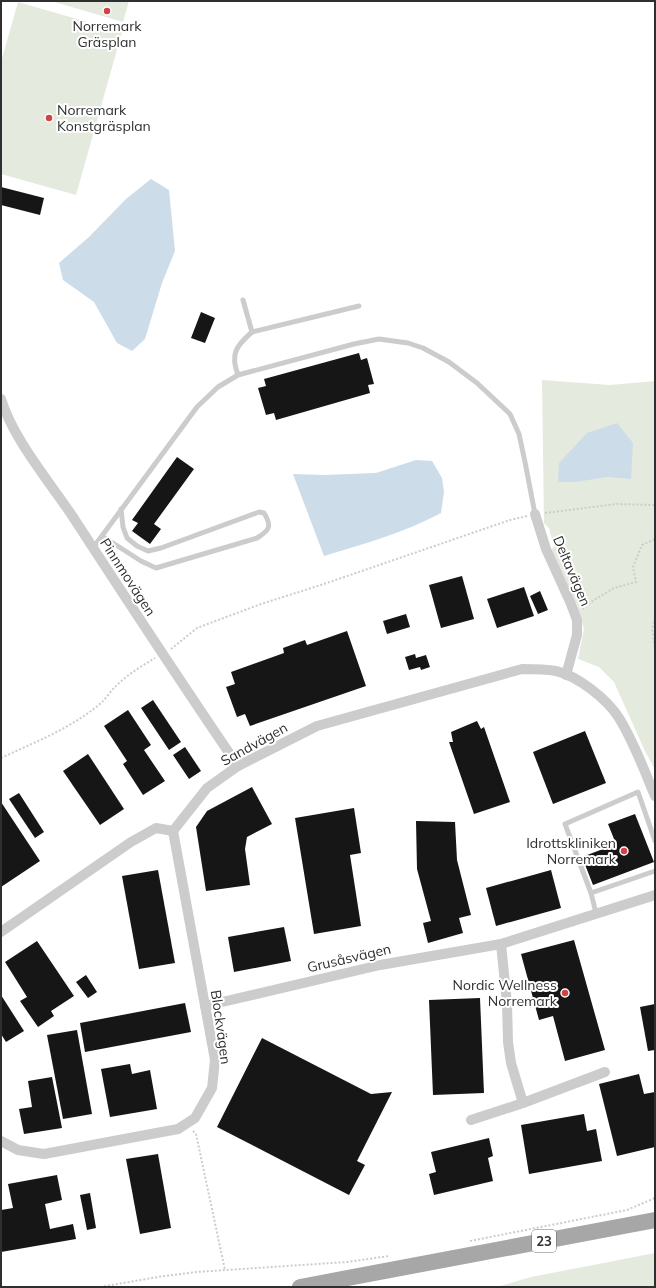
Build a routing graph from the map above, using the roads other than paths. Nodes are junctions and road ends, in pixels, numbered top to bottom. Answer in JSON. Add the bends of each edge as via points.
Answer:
{"nodes":[{"id":1,"x":243,"y":300,"type":"dead end"},
{"id":2,"x":359,"y":306,"type":"dead end"},
{"id":3,"x":252,"y":332,"type":"junction"},
{"id":4,"x":238,"y":375,"type":"junction"},
{"id":5,"x":1,"y":399,"type":"edge"},
{"id":6,"x":121,"y":509,"type":"junction"},
{"id":7,"x":534,"y":514,"type":"joint"},
{"id":8,"x":102,"y":536,"type":"junction"},
{"id":9,"x":93,"y":548,"type":"junction"},
{"id":10,"x":566,"y":674,"type":"junction"},
{"id":11,"x":238,"y":766,"type":"junction"},
{"id":12,"x":655,"y":796,"type":"edge"},
{"id":13,"x":173,"y":831,"type":"junction"},
{"id":14,"x":655,"y":841,"type":"edge"},
{"id":15,"x":655,"y":871,"type":"edge"},
{"id":16,"x":591,"y":893,"type":"junction"},
{"id":17,"x":655,"y":895,"type":"edge"},
{"id":18,"x":596,"y":913,"type":"junction"},
{"id":19,"x":1,"y":932,"type":"edge"},
{"id":20,"x":501,"y":944,"type":"junction"},
{"id":21,"x":205,"y":1006,"type":"junction"},
{"id":22,"x":605,"y":1072,"type":"dead end"},
{"id":23,"x":524,"y":1103,"type":"junction"},
{"id":24,"x":471,"y":1120,"type":"dead end"},
{"id":25,"x":1,"y":1141,"type":"edge"},
{"id":26,"x":655,"y":1220,"type":"edge"},
{"id":27,"x":655,"y":1231,"type":"edge"},
{"id":28,"x":300,"y":1287,"type":"edge"},
{"id":29,"x":357,"y":1287,"type":"edge"}],
"edges":[{"from":1,"to":3,"type":"lane"},
{"from":2,"to":3,"type":"lane"},
{"from":3,"to":4,"type":"lane","via":[[240,343],[234,356]]},
{"from":4,"to":6,"type":"lane","via":[[218,387],[197,407]]},
{"from":4,"to":7,"type":"lane","via":[[379,339],[423,348],[477,383],[510,414],[519,434]]},
{"from":5,"to":9,"type":"street","name":"Pinnmovägen","via":[[19,439]]},
{"from":6,"to":8,"type":"lane"},
{"from":6,"to":8,"type":"lane","via":[[127,538],[148,551],[259,512],[264,513],[269,520],[269,526],[267,532],[257,538],[156,568]]},
{"from":7,"to":10,"type":"street","name":"Deltavägen","via":[[546,549],[577,620],[577,636]]},
{"from":8,"to":9,"type":"lane"},
{"from":9,"to":11,"type":"street","name":"Pinnmovägen","via":[[161,654]]},
{"from":10,"to":11,"type":"street","name":"Sandvägen","via":[[556,671],[515,670],[317,726]]},
{"from":10,"to":12,"type":"street","via":[[595,692],[618,716]]},
{"from":11,"to":13,"type":"street","name":"Sandvägen","via":[[208,788]]},
{"from":13,"to":19,"type":"street","via":[[156,828],[131,842]]},
{"from":13,"to":21,"type":"street","name":"Blockvägen"},
{"from":14,"to":16,"type":"lane","via":[[638,792],[565,824]]},
{"from":15,"to":16,"type":"lane"},
{"from":16,"to":18,"type":"lane"},
{"from":17,"to":18,"type":"street","name":"Grusåsvägen"},
{"from":18,"to":20,"type":"street","name":"Grusåsvägen"},
{"from":20,"to":21,"type":"street","name":"Grusåsvägen","via":[[380,965]]},
{"from":20,"to":23,"type":"street","via":[[508,1003],[511,1063]]},
{"from":21,"to":25,"type":"street","name":"Blockvägen","via":[[215,1060],[212,1088],[195,1118],[186,1124],[178,1129],[44,1154],[18,1150]]},
{"from":22,"to":23,"type":"street"},
{"from":23,"to":24,"type":"street"},
{"from":26,"to":28,"type":"main road","number":"23"},
{"from":27,"to":29,"type":"main road","number":"23"}]}
